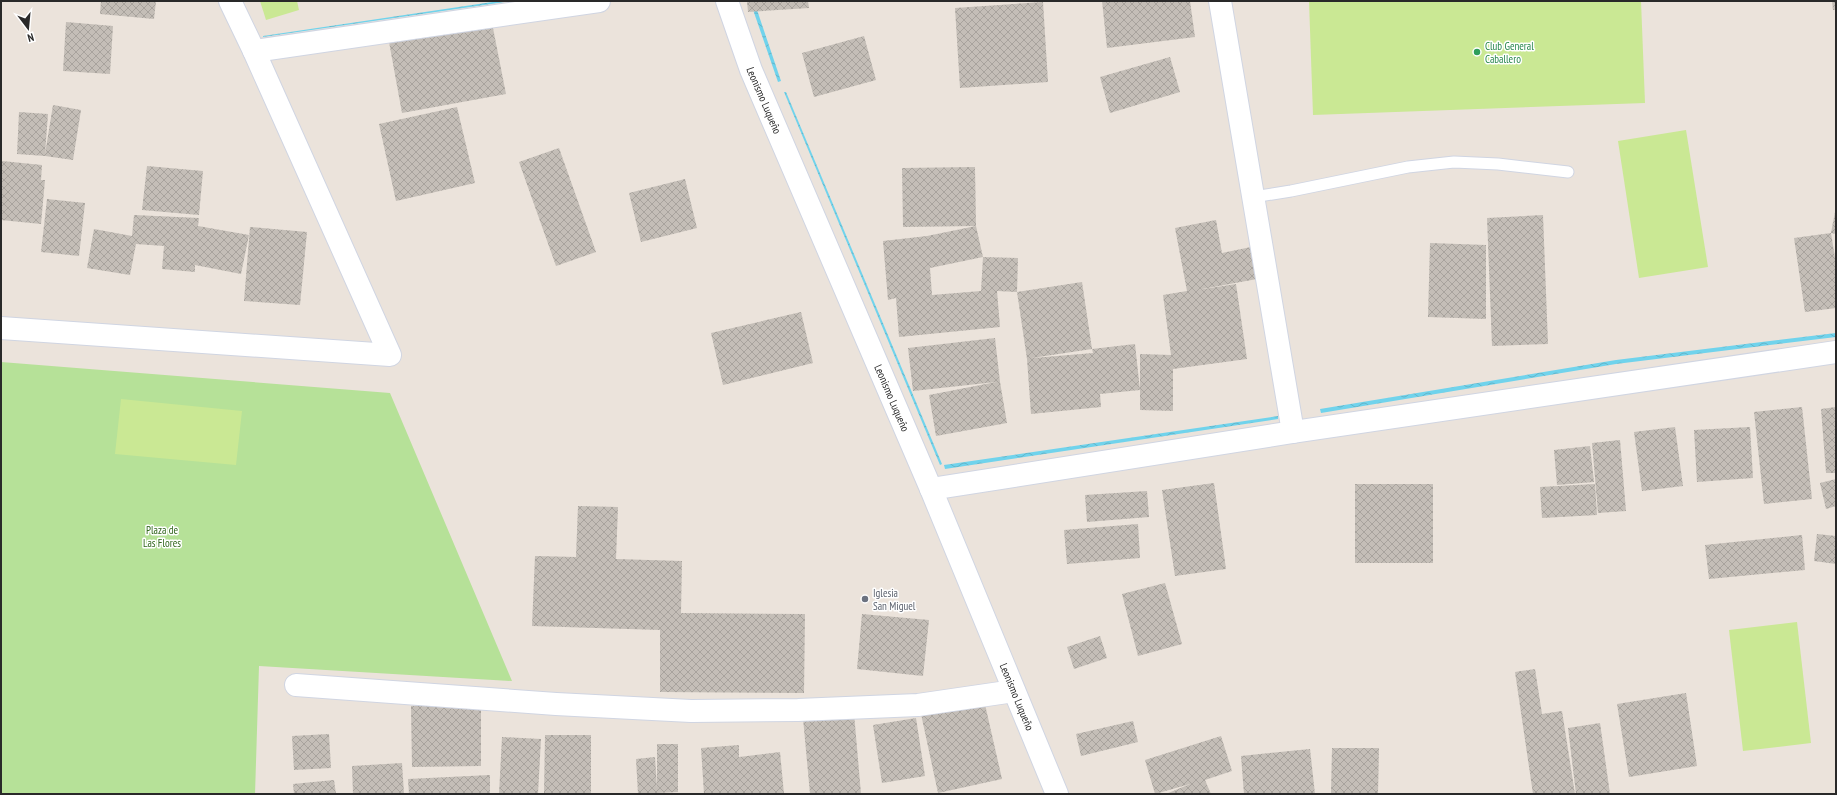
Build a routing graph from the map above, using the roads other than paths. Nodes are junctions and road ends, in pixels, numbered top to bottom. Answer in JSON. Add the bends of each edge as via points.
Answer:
{"nodes":[{"id":1,"x":230,"y":1,"type":"edge"},
{"id":2,"x":599,"y":1,"type":"edge"},
{"id":3,"x":727,"y":1,"type":"edge"},
{"id":4,"x":1220,"y":1,"type":"edge"},
{"id":5,"x":254,"y":51,"type":"junction"},
{"id":6,"x":1568,"y":172,"type":"dead end"},
{"id":7,"x":1253,"y":196,"type":"junction"},
{"id":8,"x":1,"y":328,"type":"edge"},
{"id":9,"x":1836,"y":352,"type":"edge"},
{"id":10,"x":1293,"y":432,"type":"junction"},
{"id":11,"x":931,"y":489,"type":"junction"},
{"id":12,"x":296,"y":685,"type":"dead end"},
{"id":13,"x":1014,"y":691,"type":"junction"},
{"id":14,"x":1055,"y":794,"type":"edge"}],
"edges":[{"from":1,"to":5,"type":"street"},
{"from":2,"to":5,"type":"street"},
{"from":3,"to":11,"type":"street","name":"Leonismo Luqueño","via":[[754,78]]},
{"from":4,"to":7,"type":"street"},
{"from":5,"to":8,"type":"street","via":[[390,355]]},
{"from":6,"to":7,"type":"lane","via":[[1454,162],[1408,167],[1291,191]]},
{"from":7,"to":10,"type":"street"},
{"from":9,"to":10,"type":"street"},
{"from":10,"to":11,"type":"street"},
{"from":11,"to":13,"type":"street","name":"Leonismo Luqueño"},
{"from":12,"to":13,"type":"street","via":[[691,711],[918,705]]},
{"from":13,"to":14,"type":"street","name":"Leonismo Luqueño"}]}
